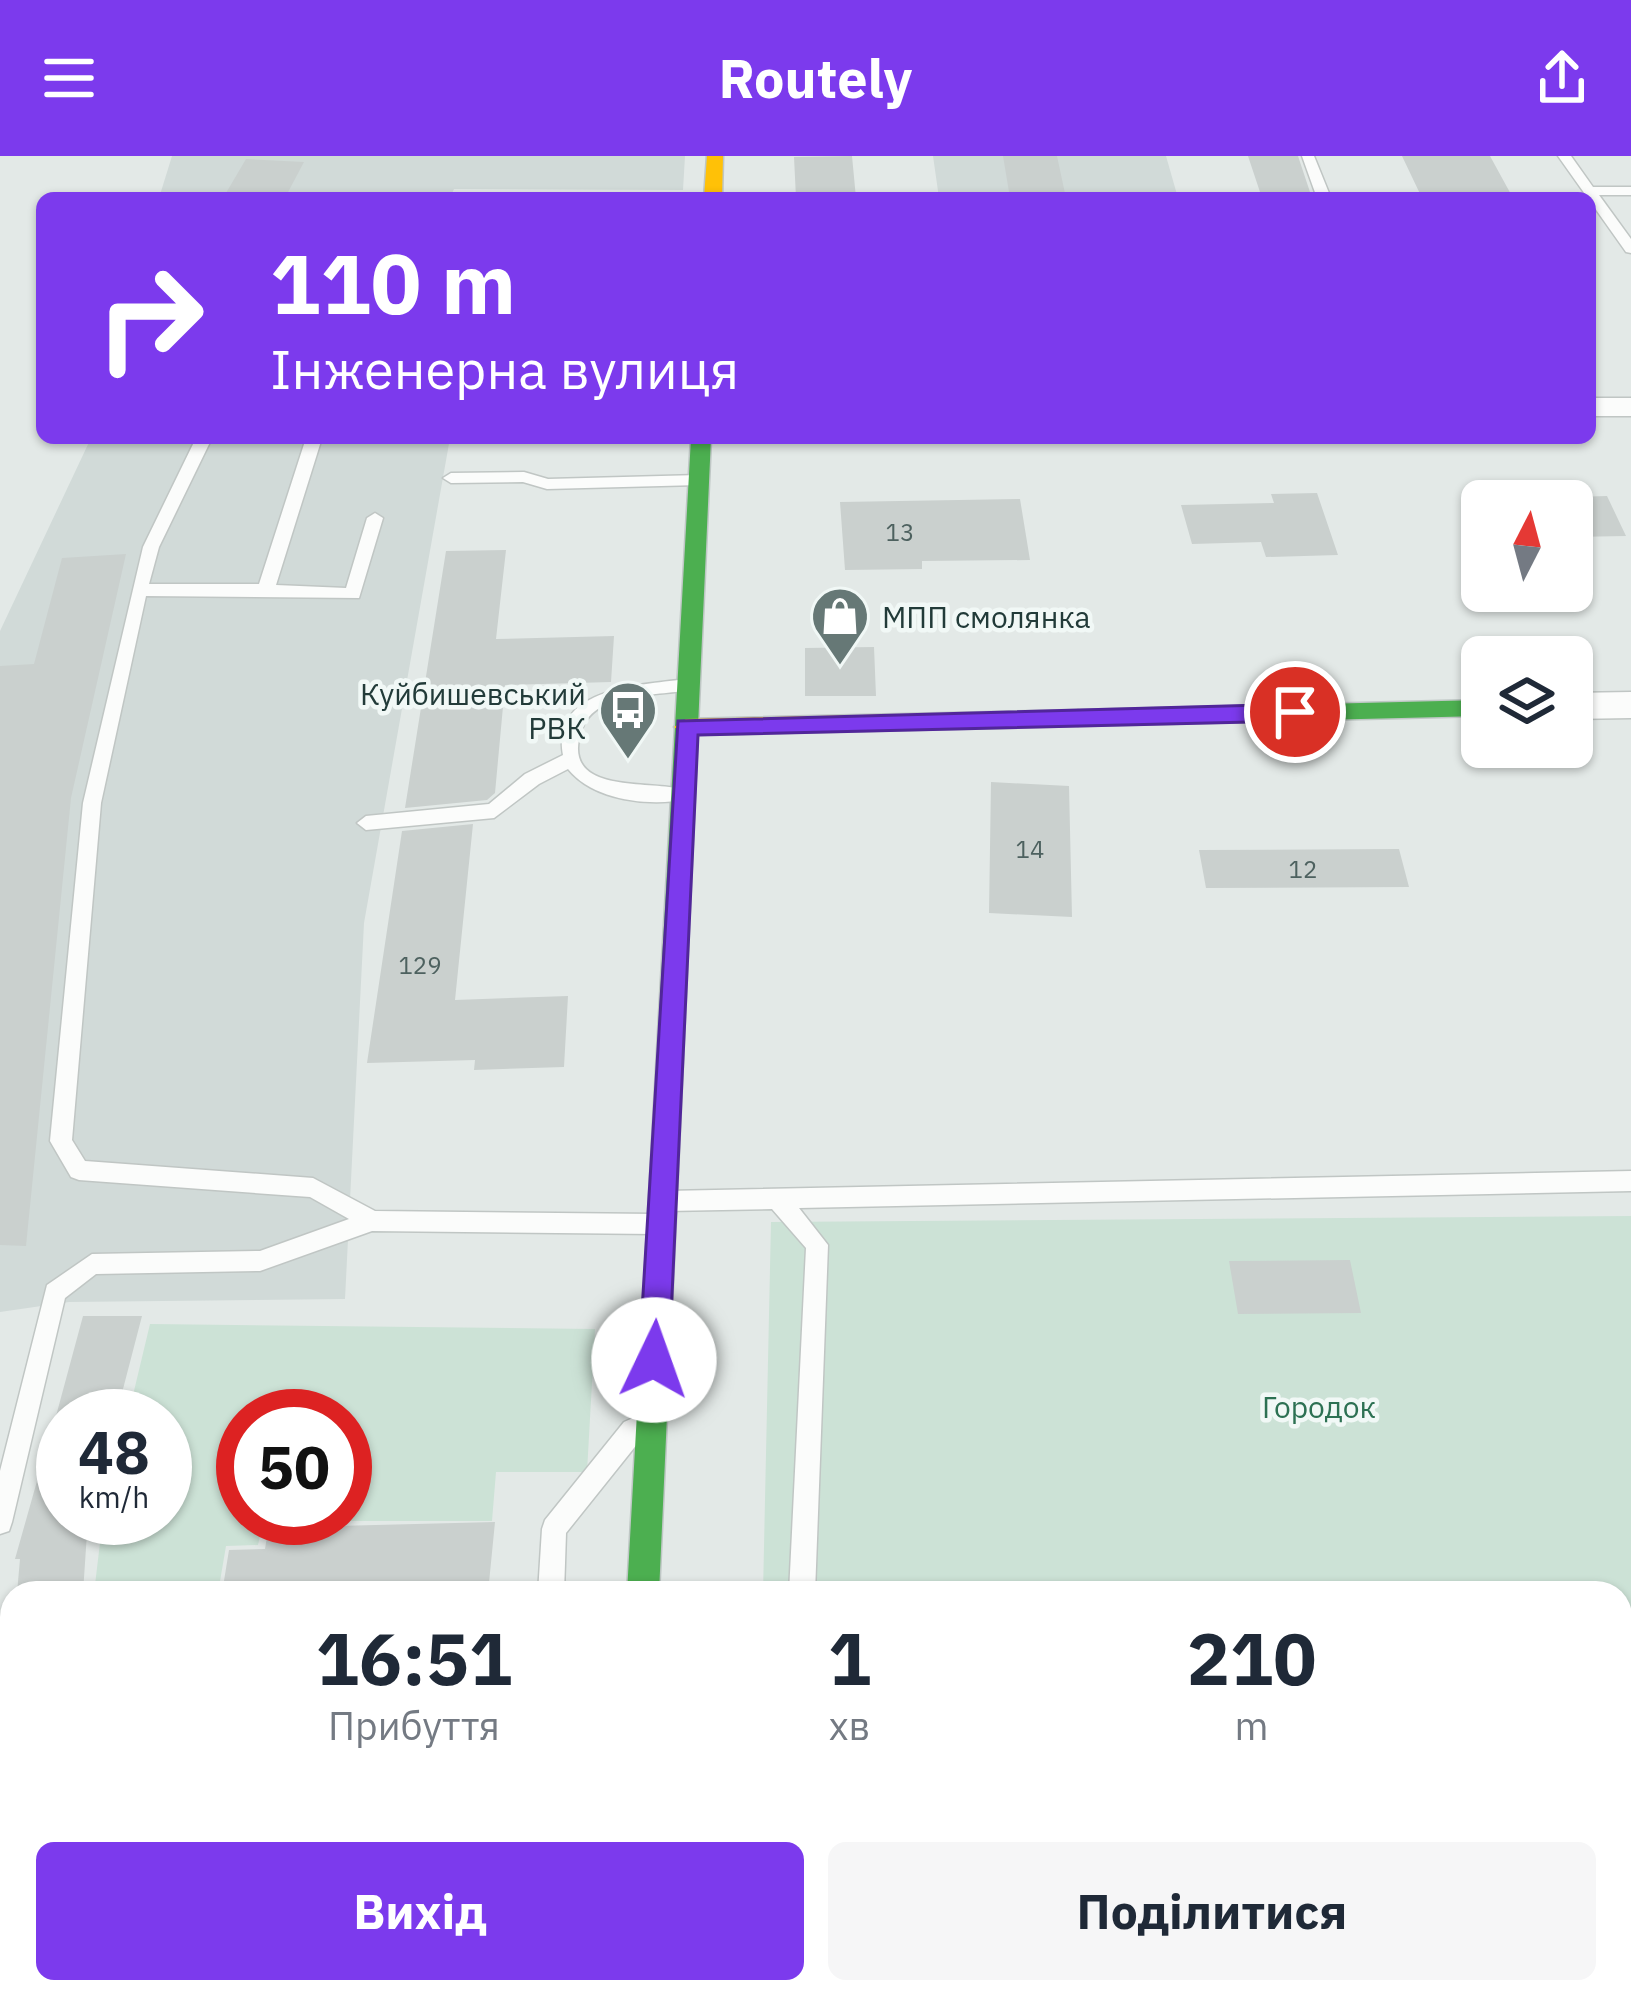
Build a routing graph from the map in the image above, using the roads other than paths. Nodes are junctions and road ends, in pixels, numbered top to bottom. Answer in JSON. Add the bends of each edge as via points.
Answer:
{"nodes":[{"id":1,"x":715,"y":156,"type":"edge"},
{"id":2,"x":1308,"y":156,"type":"edge"},
{"id":3,"x":1564,"y":156,"type":"edge"},
{"id":4,"x":1593,"y":191,"type":"joint"},
{"id":5,"x":1631,"y":191,"type":"edge"},
{"id":6,"x":713,"y":192,"type":"edge"},
{"id":7,"x":1322,"y":192,"type":"edge"},
{"id":8,"x":1596,"y":196,"type":"edge"},
{"id":9,"x":1631,"y":249,"type":"edge"},
{"id":10,"x":1596,"y":407,"type":"edge"},
{"id":11,"x":1631,"y":407,"type":"edge"},
{"id":12,"x":201,"y":444,"type":"edge"},
{"id":13,"x":312,"y":444,"type":"edge"},
{"id":14,"x":701,"y":444,"type":"edge"},
{"id":15,"x":452,"y":478,"type":"dead end"},
{"id":16,"x":699,"y":480,"type":"junction"},
{"id":17,"x":375,"y":518,"type":"dead end"},
{"id":18,"x":139,"y":590,"type":"junction"},
{"id":19,"x":266,"y":590,"type":"junction"},
{"id":20,"x":688,"y":685,"type":"junction"},
{"id":21,"x":1631,"y":705,"type":"edge"},
{"id":22,"x":1593,"y":706,"type":"edge"},
{"id":23,"x":1461,"y":709,"type":"edge"},
{"id":24,"x":686,"y":727,"type":"junction"},
{"id":25,"x":572,"y":759,"type":"junction"},
{"id":26,"x":683,"y":794,"type":"junction"},
{"id":27,"x":366,"y":823,"type":"dead end"},
{"id":28,"x":1631,"y":1181,"type":"edge"},
{"id":29,"x":776,"y":1198,"type":"junction"},
{"id":30,"x":662,"y":1212,"type":"junction"},
{"id":31,"x":372,"y":1221,"type":"junction"},
{"id":32,"x":652,"y":1406,"type":"junction"},
{"id":33,"x":0,"y":1522,"type":"edge"},
{"id":34,"x":551,"y":1581,"type":"edge"},
{"id":35,"x":644,"y":1581,"type":"edge"},
{"id":36,"x":803,"y":1581,"type":"edge"}],
"edges":[{"from":1,"to":6,"type":"main road"},
{"from":2,"to":7,"type":"lane"},
{"from":3,"to":4,"type":"lane"},
{"from":4,"to":5,"type":"lane"},
{"from":8,"to":9,"type":"lane"},
{"from":10,"to":11,"type":"street"},
{"from":12,"to":18,"type":"lane"},
{"from":13,"to":19,"type":"lane"},
{"from":14,"to":16,"type":"main road"},
{"from":15,"to":16,"type":"lane"},
{"from":16,"to":20,"type":"main road"},
{"from":17,"to":19,"type":"lane","via":[[353,594]]},
{"from":18,"to":19,"type":"lane"},
{"from":18,"to":31,"type":"lane","via":[[92,803],[61,1141],[79,1170],[313,1188]]},
{"from":20,"to":24,"type":"main road"},
{"from":20,"to":25,"type":"lane","via":[[599,703],[580,715]]},
{"from":21,"to":22,"type":"street"},
{"from":23,"to":24,"type":"main road"},
{"from":24,"to":26,"type":"main road"},
{"from":25,"to":26,"type":"lane","via":[[614,790]]},
{"from":25,"to":27,"type":"lane","via":[[494,811]]},
{"from":26,"to":30,"type":"main road"},
{"from":28,"to":29,"type":"lane"},
{"from":29,"to":30,"type":"lane"},
{"from":29,"to":36,"type":"lane","via":[[817,1245]]},
{"from":30,"to":31,"type":"lane"},
{"from":30,"to":32,"type":"main road"},
{"from":31,"to":33,"type":"lane","via":[[260,1261],[92,1264],[55,1292]]},
{"from":32,"to":34,"type":"lane","via":[[554,1529]]},
{"from":32,"to":35,"type":"main road"}]}
